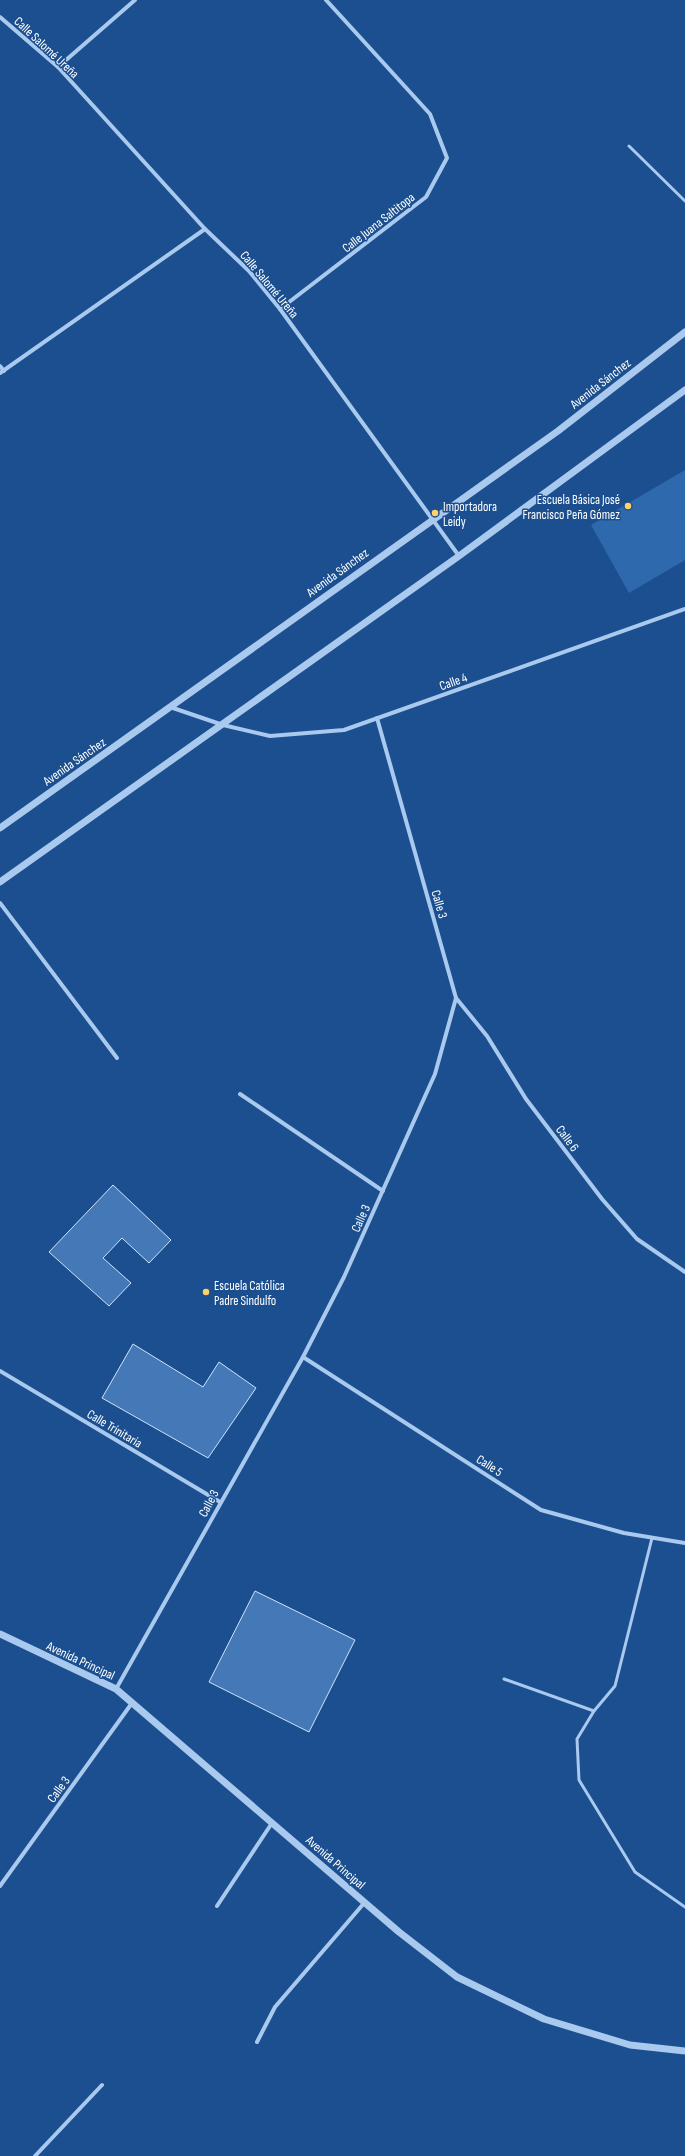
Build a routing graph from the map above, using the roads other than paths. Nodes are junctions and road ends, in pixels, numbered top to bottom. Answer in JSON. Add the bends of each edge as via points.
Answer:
{"nodes":[{"id":1,"x":136,"y":0,"type":"edge"},
{"id":2,"x":326,"y":0,"type":"edge"},
{"id":3,"x":0,"y":17,"type":"edge"},
{"id":4,"x":58,"y":67,"type":"junction"},
{"id":5,"x":629,"y":146,"type":"dead end"},
{"id":6,"x":685,"y":201,"type":"edge"},
{"id":7,"x":205,"y":229,"type":"junction"},
{"id":8,"x":280,"y":309,"type":"junction"},
{"id":9,"x":685,"y":332,"type":"edge"},
{"id":10,"x":0,"y":366,"type":"edge"},
{"id":11,"x":2,"y":372,"type":"edge"},
{"id":12,"x":685,"y":390,"type":"edge"},
{"id":13,"x":432,"y":519,"type":"junction"},
{"id":14,"x":459,"y":556,"type":"junction"},
{"id":15,"x":685,"y":609,"type":"edge"},
{"id":16,"x":170,"y":707,"type":"junction"},
{"id":17,"x":377,"y":718,"type":"junction"},
{"id":18,"x":223,"y":725,"type":"junction"},
{"id":19,"x":0,"y":828,"type":"edge"},
{"id":20,"x":0,"y":882,"type":"edge"},
{"id":21,"x":0,"y":903,"type":"edge"},
{"id":22,"x":456,"y":998,"type":"junction"},
{"id":23,"x":117,"y":1058,"type":"dead end"},
{"id":24,"x":240,"y":1094,"type":"dead end"},
{"id":25,"x":383,"y":1191,"type":"junction"},
{"id":26,"x":685,"y":1272,"type":"edge"},
{"id":27,"x":303,"y":1357,"type":"junction"},
{"id":28,"x":0,"y":1371,"type":"edge"},
{"id":29,"x":220,"y":1502,"type":"junction"},
{"id":30,"x":652,"y":1538,"type":"junction"},
{"id":31,"x":685,"y":1543,"type":"edge"},
{"id":32,"x":0,"y":1634,"type":"edge"},
{"id":33,"x":504,"y":1679,"type":"dead end"},
{"id":34,"x":116,"y":1689,"type":"junction"},
{"id":35,"x":132,"y":1703,"type":"junction"},
{"id":36,"x":594,"y":1711,"type":"junction"},
{"id":37,"x":272,"y":1823,"type":"junction"},
{"id":38,"x":0,"y":1886,"type":"edge"},
{"id":39,"x":365,"y":1902,"type":"junction"},
{"id":40,"x":217,"y":1906,"type":"dead end"},
{"id":41,"x":685,"y":1907,"type":"edge"},
{"id":42,"x":257,"y":2042,"type":"dead end"},
{"id":43,"x":685,"y":2051,"type":"edge"},
{"id":44,"x":102,"y":2085,"type":"dead end"},
{"id":45,"x":35,"y":2156,"type":"edge"}],
"edges":[{"from":1,"to":4,"type":"street"},
{"from":2,"to":8,"type":"street","name":"Calle Juana Saltitopa","via":[[430,114],[446,158],[426,197]]},
{"from":3,"to":4,"type":"street","name":"Calle Salomé Ureña"},
{"from":4,"to":7,"type":"street","name":"Calle Salomé Ureña"},
{"from":5,"to":6,"type":"lane"},
{"from":7,"to":8,"type":"street","name":"Calle Salomé Ureña","via":[[249,271]]},
{"from":7,"to":11,"type":"street"},
{"from":8,"to":13,"type":"street","name":"Calle Salomé Ureña"},
{"from":9,"to":13,"type":"street","name":"Avenida Sánchez","via":[[558,431]]},
{"from":10,"to":11,"type":"street"},
{"from":12,"to":14,"type":"street"},
{"from":13,"to":14,"type":"street","name":"Calle Salomé Ureña"},
{"from":13,"to":16,"type":"street","name":"Avenida Sánchez"},
{"from":14,"to":18,"type":"street"},
{"from":15,"to":17,"type":"street","name":"Calle 4"},
{"from":16,"to":18,"type":"street","name":"Calle 4"},
{"from":16,"to":19,"type":"street","name":"Avenida Sánchez"},
{"from":17,"to":18,"type":"street","name":"Calle 4","via":[[344,730],[270,736]]},
{"from":17,"to":22,"type":"street","name":"Calle 3"},
{"from":18,"to":20,"type":"street"},
{"from":21,"to":23,"type":"street"},
{"from":22,"to":25,"type":"street","name":"Calle 3","via":[[435,1074]]},
{"from":22,"to":26,"type":"street","name":"Calle 6","via":[[487,1036],[526,1099],[602,1199],[637,1239]]},
{"from":24,"to":25,"type":"street"},
{"from":25,"to":27,"type":"street","name":"Calle 3","via":[[344,1277]]},
{"from":27,"to":29,"type":"street","name":"Calle 3"},
{"from":27,"to":30,"type":"street","name":"Calle 5","via":[[541,1510],[624,1533]]},
{"from":28,"to":29,"type":"street","name":"Calle Trinitaria"},
{"from":29,"to":34,"type":"street","name":"Calle 3"},
{"from":30,"to":31,"type":"street","name":"Calle 5"},
{"from":30,"to":36,"type":"lane","via":[[615,1686]]},
{"from":32,"to":34,"type":"street","name":"Avenida Principal"},
{"from":33,"to":36,"type":"lane"},
{"from":34,"to":35,"type":"street","name":"Avenida Principal"},
{"from":35,"to":37,"type":"street","name":"Avenida Principal"},
{"from":35,"to":38,"type":"street","name":"Calle 3"},
{"from":36,"to":41,"type":"lane","via":[[577,1739],[579,1780],[635,1872]]},
{"from":37,"to":39,"type":"street","name":"Avenida Principal"},
{"from":37,"to":40,"type":"street"},
{"from":39,"to":42,"type":"street","via":[[275,2007]]},
{"from":39,"to":43,"type":"street","name":"Avenida Principal","via":[[457,1977],[544,2019],[630,2045]]},
{"from":44,"to":45,"type":"street"}]}
